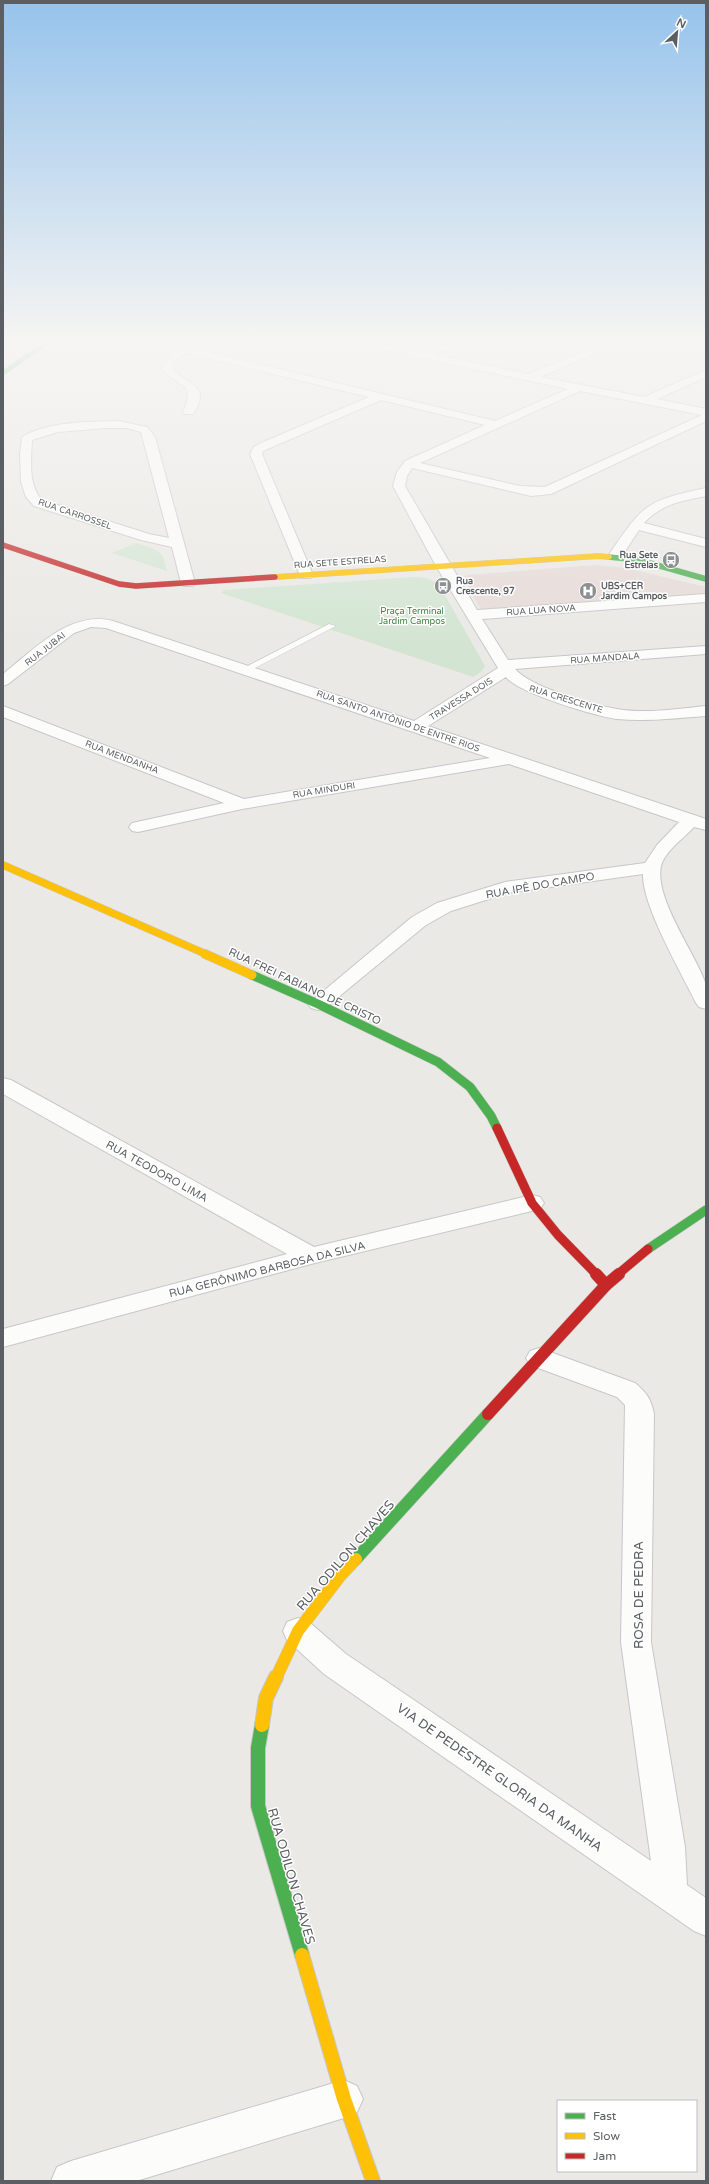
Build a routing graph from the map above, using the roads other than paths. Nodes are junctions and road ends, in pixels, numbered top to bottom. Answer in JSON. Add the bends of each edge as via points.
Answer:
{"nodes":[{"id":1,"x":26,"y":441,"type":"edge"},
{"id":2,"x":150,"y":441,"type":"edge"},
{"id":3,"x":275,"y":441,"type":"edge"},
{"id":4,"x":458,"y":441,"type":"edge"},
{"id":5,"x":651,"y":441,"type":"edge"},
{"id":6,"x":409,"y":464,"type":"junction"},
{"id":7,"x":706,"y":492,"type":"edge"},
{"id":8,"x":637,"y":525,"type":"junction"},
{"id":9,"x":706,"y":543,"type":"edge"},
{"id":10,"x":178,"y":544,"type":"junction"},
{"id":11,"x":3,"y":545,"type":"edge"},
{"id":12,"x":615,"y":556,"type":"junction"},
{"id":13,"x":443,"y":566,"type":"junction"},
{"id":14,"x":306,"y":575,"type":"junction"},
{"id":15,"x":706,"y":579,"type":"edge"},
{"id":16,"x":188,"y":583,"type":"junction"},
{"id":17,"x":706,"y":598,"type":"edge"},
{"id":18,"x":473,"y":615,"type":"junction"},
{"id":19,"x":90,"y":623,"type":"joint"},
{"id":20,"x":332,"y":626,"type":"dead end"},
{"id":21,"x":706,"y":650,"type":"edge"},
{"id":22,"x":505,"y":668,"type":"junction"},
{"id":23,"x":246,"y":669,"type":"junction"},
{"id":24,"x":3,"y":681,"type":"edge"},
{"id":25,"x":3,"y":711,"type":"edge"},
{"id":26,"x":706,"y":711,"type":"edge"},
{"id":27,"x":416,"y":727,"type":"junction"},
{"id":28,"x":511,"y":759,"type":"junction"},
{"id":29,"x":242,"y":804,"type":"junction"},
{"id":30,"x":698,"y":822,"type":"edge"},
{"id":31,"x":138,"y":827,"type":"dead end"},
{"id":32,"x":3,"y":865,"type":"edge"},
{"id":33,"x":652,"y":867,"type":"junction"},
{"id":34,"x":706,"y":1003,"type":"edge"},
{"id":35,"x":318,"y":1004,"type":"junction"},
{"id":36,"x":3,"y":1085,"type":"edge"},
{"id":37,"x":532,"y":1202,"type":"junction"},
{"id":38,"x":706,"y":1210,"type":"edge"},
{"id":39,"x":311,"y":1256,"type":"junction"},
{"id":40,"x":606,"y":1285,"type":"junction"},
{"id":41,"x":3,"y":1338,"type":"edge"},
{"id":42,"x":540,"y":1358,"type":"junction"},
{"id":43,"x":298,"y":1631,"type":"junction"},
{"id":44,"x":670,"y":1894,"type":"junction"},
{"id":45,"x":706,"y":1919,"type":"edge"},
{"id":46,"x":344,"y":2099,"type":"junction"},
{"id":47,"x":71,"y":2181,"type":"edge"},
{"id":48,"x":373,"y":2181,"type":"edge"}],
"edges":[{"from":1,"to":10,"type":"street","name":"RUA CARROSSEL","via":[[29,494],[38,503],[146,537]]},
{"from":2,"to":10,"type":"street","name":"RUA CARROSSEL"},
{"from":3,"to":14,"type":"street","via":[[258,449],[256,454]]},
{"from":4,"to":6,"type":"street"},
{"from":5,"to":6,"type":"street","via":[[547,491],[539,492],[520,490]]},
{"from":6,"to":13,"type":"street","name":"RUA CRESCENTE","via":[[400,474],[399,486]]},
{"from":7,"to":8,"type":"street","via":[[660,504],[651,509]]},
{"from":8,"to":9,"type":"street"},
{"from":8,"to":12,"type":"street"},
{"from":10,"to":16,"type":"street","name":"RUA CARROSSEL"},
{"from":11,"to":16,"type":"street","name":"RUA SETE ESTRELAS","via":[[119,584],[142,586]]},
{"from":12,"to":13,"type":"street","name":"RUA SETE ESTRELAS"},
{"from":12,"to":15,"type":"street","name":"RUA SETE ESTRELAS","via":[[639,560]]},
{"from":13,"to":14,"type":"street","name":"RUA SETE ESTRELAS"},
{"from":13,"to":18,"type":"street","name":"RUA CRESCENTE"},
{"from":14,"to":16,"type":"street","name":"RUA SETE ESTRELAS"},
{"from":17,"to":18,"type":"street","name":"RUA LUA NOVA"},
{"from":18,"to":22,"type":"street","name":"RUA CRESCENTE"},
{"from":19,"to":23,"type":"street","name":"RUA SANTO ANTÔNIO DE ENTRE RIOS","via":[[124,628]]},
{"from":19,"to":24,"type":"street","name":"RUA JUBAI","via":[[69,630]]},
{"from":20,"to":23,"type":"lane"},
{"from":21,"to":22,"type":"street","name":"RUA MANDALA"},
{"from":22,"to":26,"type":"street","name":"RUA CRESCENTE","via":[[527,687],[616,714],[657,715]]},
{"from":22,"to":27,"type":"street","name":"TRAVESSA DOIS"},
{"from":23,"to":27,"type":"street","name":"RUA SANTO ANTÔNIO DE ENTRE RIOS"},
{"from":25,"to":29,"type":"street","name":"RUA MENDANHA"},
{"from":27,"to":28,"type":"street","name":"RUA SANTO ANTÔNIO DE ENTRE RIOS"},
{"from":28,"to":29,"type":"street","name":"RUA MINDURI"},
{"from":28,"to":30,"type":"street","name":"RUA SANTO ANTÔNIO DE ENTRE RIOS"},
{"from":29,"to":31,"type":"street","name":"RUA MINDURI"},
{"from":30,"to":33,"type":"street","via":[[658,856]]},
{"from":32,"to":35,"type":"street","name":"RUA FREI FABIANO DE CRISTO"},
{"from":33,"to":34,"type":"street","via":[[651,882],[657,902]]},
{"from":33,"to":35,"type":"street","name":"RUA IPÊ DO CAMPO","via":[[505,888],[444,908],[419,921]]},
{"from":35,"to":37,"type":"street","name":"RUA FREI FABIANO DE CRISTO","via":[[438,1062],[470,1087],[491,1116]]},
{"from":36,"to":39,"type":"street","name":"RUA TEODORO LIMA"},
{"from":37,"to":39,"type":"street","name":"RUA GERÔNIMO BARBOSA DA SILVA"},
{"from":37,"to":40,"type":"street","name":"RUA FREI FABIANO DE CRISTO","via":[[558,1235]]},
{"from":38,"to":40,"type":"street","name":"RUA ODILON CHAVES","via":[[637,1255]]},
{"from":39,"to":41,"type":"street","name":"RUA GERÔNIMO BARBOSA DA SILVA"},
{"from":40,"to":42,"type":"street","name":"RUA ODILON CHAVES"},
{"from":42,"to":43,"type":"street","name":"RUA ODILON CHAVES","via":[[340,1576]]},
{"from":42,"to":44,"type":"street","name":"ROSA DE PEDRA","via":[[626,1390],[638,1401],[640,1414],[636,1642],[668,1847]]},
{"from":43,"to":44,"type":"street","name":"VIA DE PEDESTRE GLORIA DA MANHA","via":[[335,1664]]},
{"from":43,"to":46,"type":"street","name":"RUA ODILON CHAVES","via":[[266,1698],[258,1748],[258,1806]]},
{"from":44,"to":45,"type":"street","name":"VIA DE PEDESTRE GLORIA DA MANHA"},
{"from":46,"to":47,"type":"street"},
{"from":46,"to":48,"type":"street","name":"RUA ODILON CHAVES"}]}
